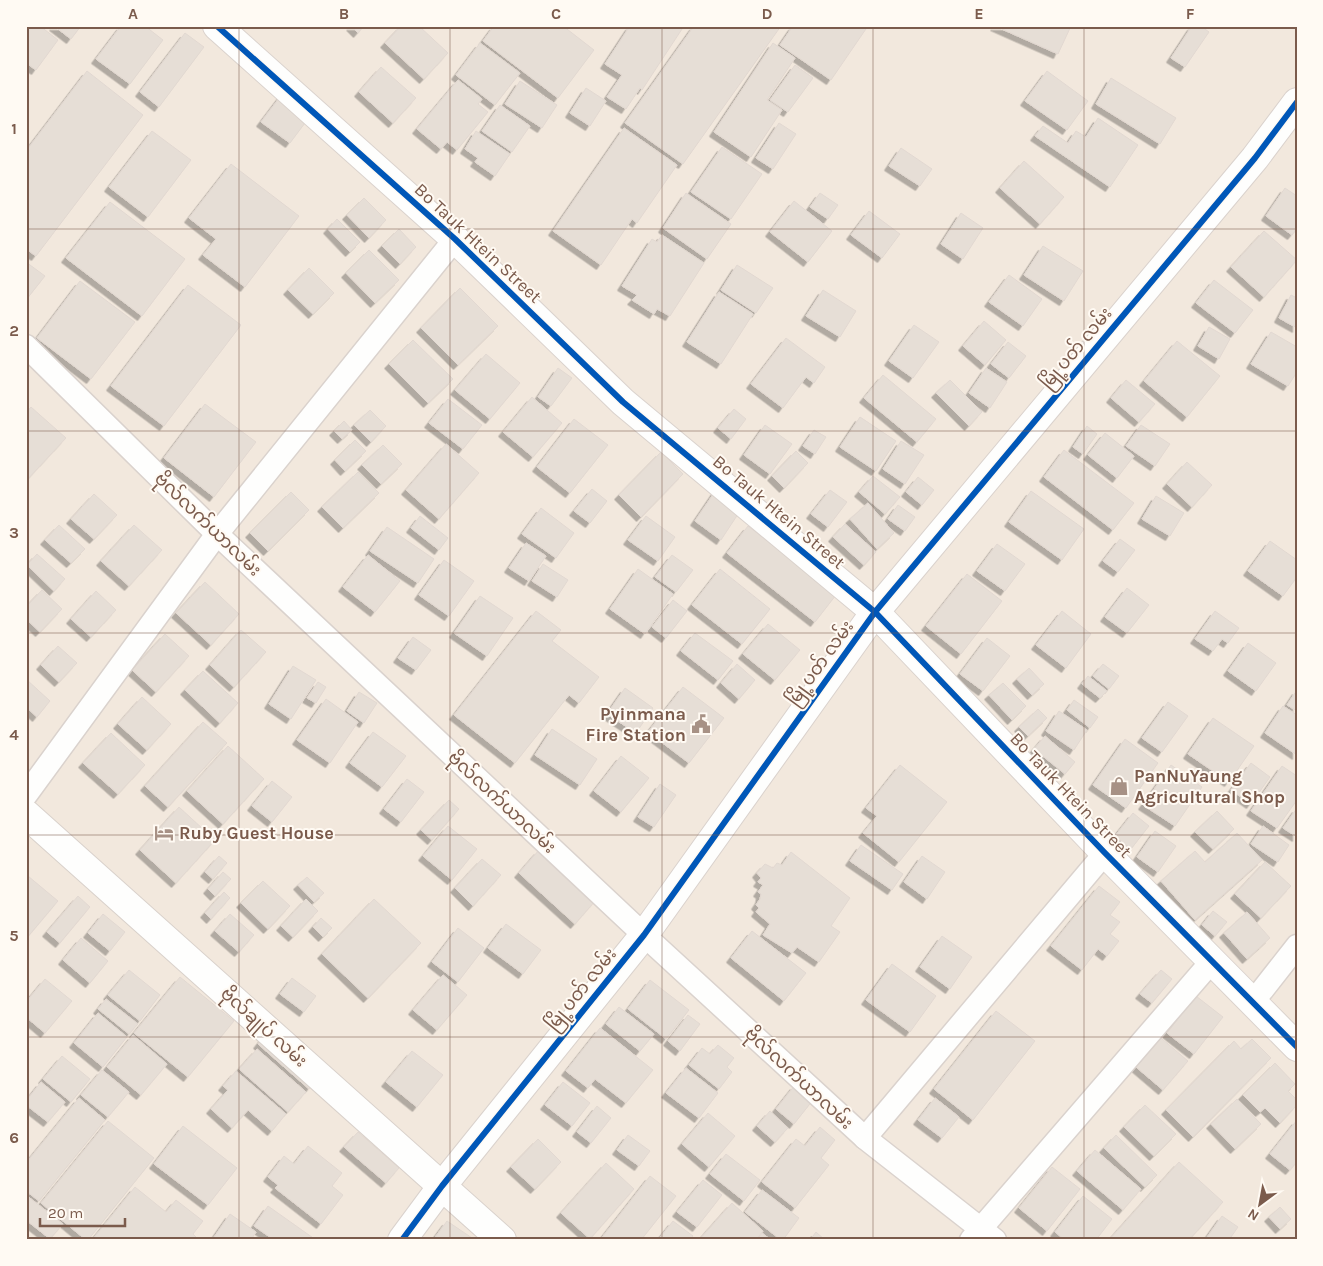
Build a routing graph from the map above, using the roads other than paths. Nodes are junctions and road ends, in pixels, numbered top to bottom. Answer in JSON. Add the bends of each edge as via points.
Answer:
{"nodes":[{"id":1,"x":217,"y":26,"type":"edge"},
{"id":2,"x":1297,"y":102,"type":"edge"},
{"id":3,"x":455,"y":239,"type":"junction"},
{"id":4,"x":26,"y":346,"type":"edge"},
{"id":5,"x":217,"y":534,"type":"junction"},
{"id":6,"x":875,"y":612,"type":"junction"},
{"id":7,"x":26,"y":795,"type":"edge"},
{"id":8,"x":26,"y":814,"type":"edge"},
{"id":9,"x":1105,"y":854,"type":"junction"},
{"id":10,"x":644,"y":935,"type":"junction"},
{"id":11,"x":1297,"y":946,"type":"edge"},
{"id":12,"x":1212,"y":961,"type":"junction"},
{"id":13,"x":1253,"y":1002,"type":"junction"},
{"id":14,"x":1297,"y":1047,"type":"edge"},
{"id":15,"x":865,"y":1138,"type":"junction"},
{"id":16,"x":442,"y":1186,"type":"junction"},
{"id":17,"x":982,"y":1236,"type":"edge"},
{"id":18,"x":402,"y":1240,"type":"edge"},
{"id":19,"x":502,"y":1240,"type":"edge"}],
"edges":[{"from":1,"to":3,"type":"street","name":"Bo Tauk Htein Street"},
{"from":2,"to":6,"type":"street","name":"မြို့ပတ် လမ်း","via":[[1255,158]]},
{"from":3,"to":5,"type":"street"},
{"from":3,"to":6,"type":"street","name":"Bo Tauk Htein Street","via":[[623,402]]},
{"from":4,"to":5,"type":"street","name":"ဗိုလ်လက်ယာလမ်း"},
{"from":5,"to":7,"type":"street"},
{"from":5,"to":10,"type":"street","name":"ဗိုလ်လက်ယာလမ်း"},
{"from":6,"to":9,"type":"street","name":"Bo Tauk Htein Street"},
{"from":6,"to":10,"type":"street","name":"မြို့ပတ် လမ်း"},
{"from":8,"to":16,"type":"street","name":"ဗိုလ်ချုပ် လမ်း"},
{"from":9,"to":12,"type":"street","name":"Bo Tauk Htein Street"},
{"from":9,"to":15,"type":"street"},
{"from":10,"to":15,"type":"street","name":"ဗိုလ်လက်ယာလမ်း"},
{"from":10,"to":16,"type":"street","name":"မြို့ပတ် လမ်း"},
{"from":11,"to":13,"type":"street"},
{"from":12,"to":13,"type":"street","name":"Bo Tauk Htein Street"},
{"from":12,"to":17,"type":"street"},
{"from":13,"to":14,"type":"street","name":"Bo Tauk Htein Street"},
{"from":15,"to":17,"type":"street","name":"ဗိုလ်လက်ယာလမ်း"},
{"from":16,"to":18,"type":"street","name":"မြို့ပတ် လမ်း"},
{"from":16,"to":19,"type":"street","name":"ဗိုလ်ချုပ် လမ်း"}]}
